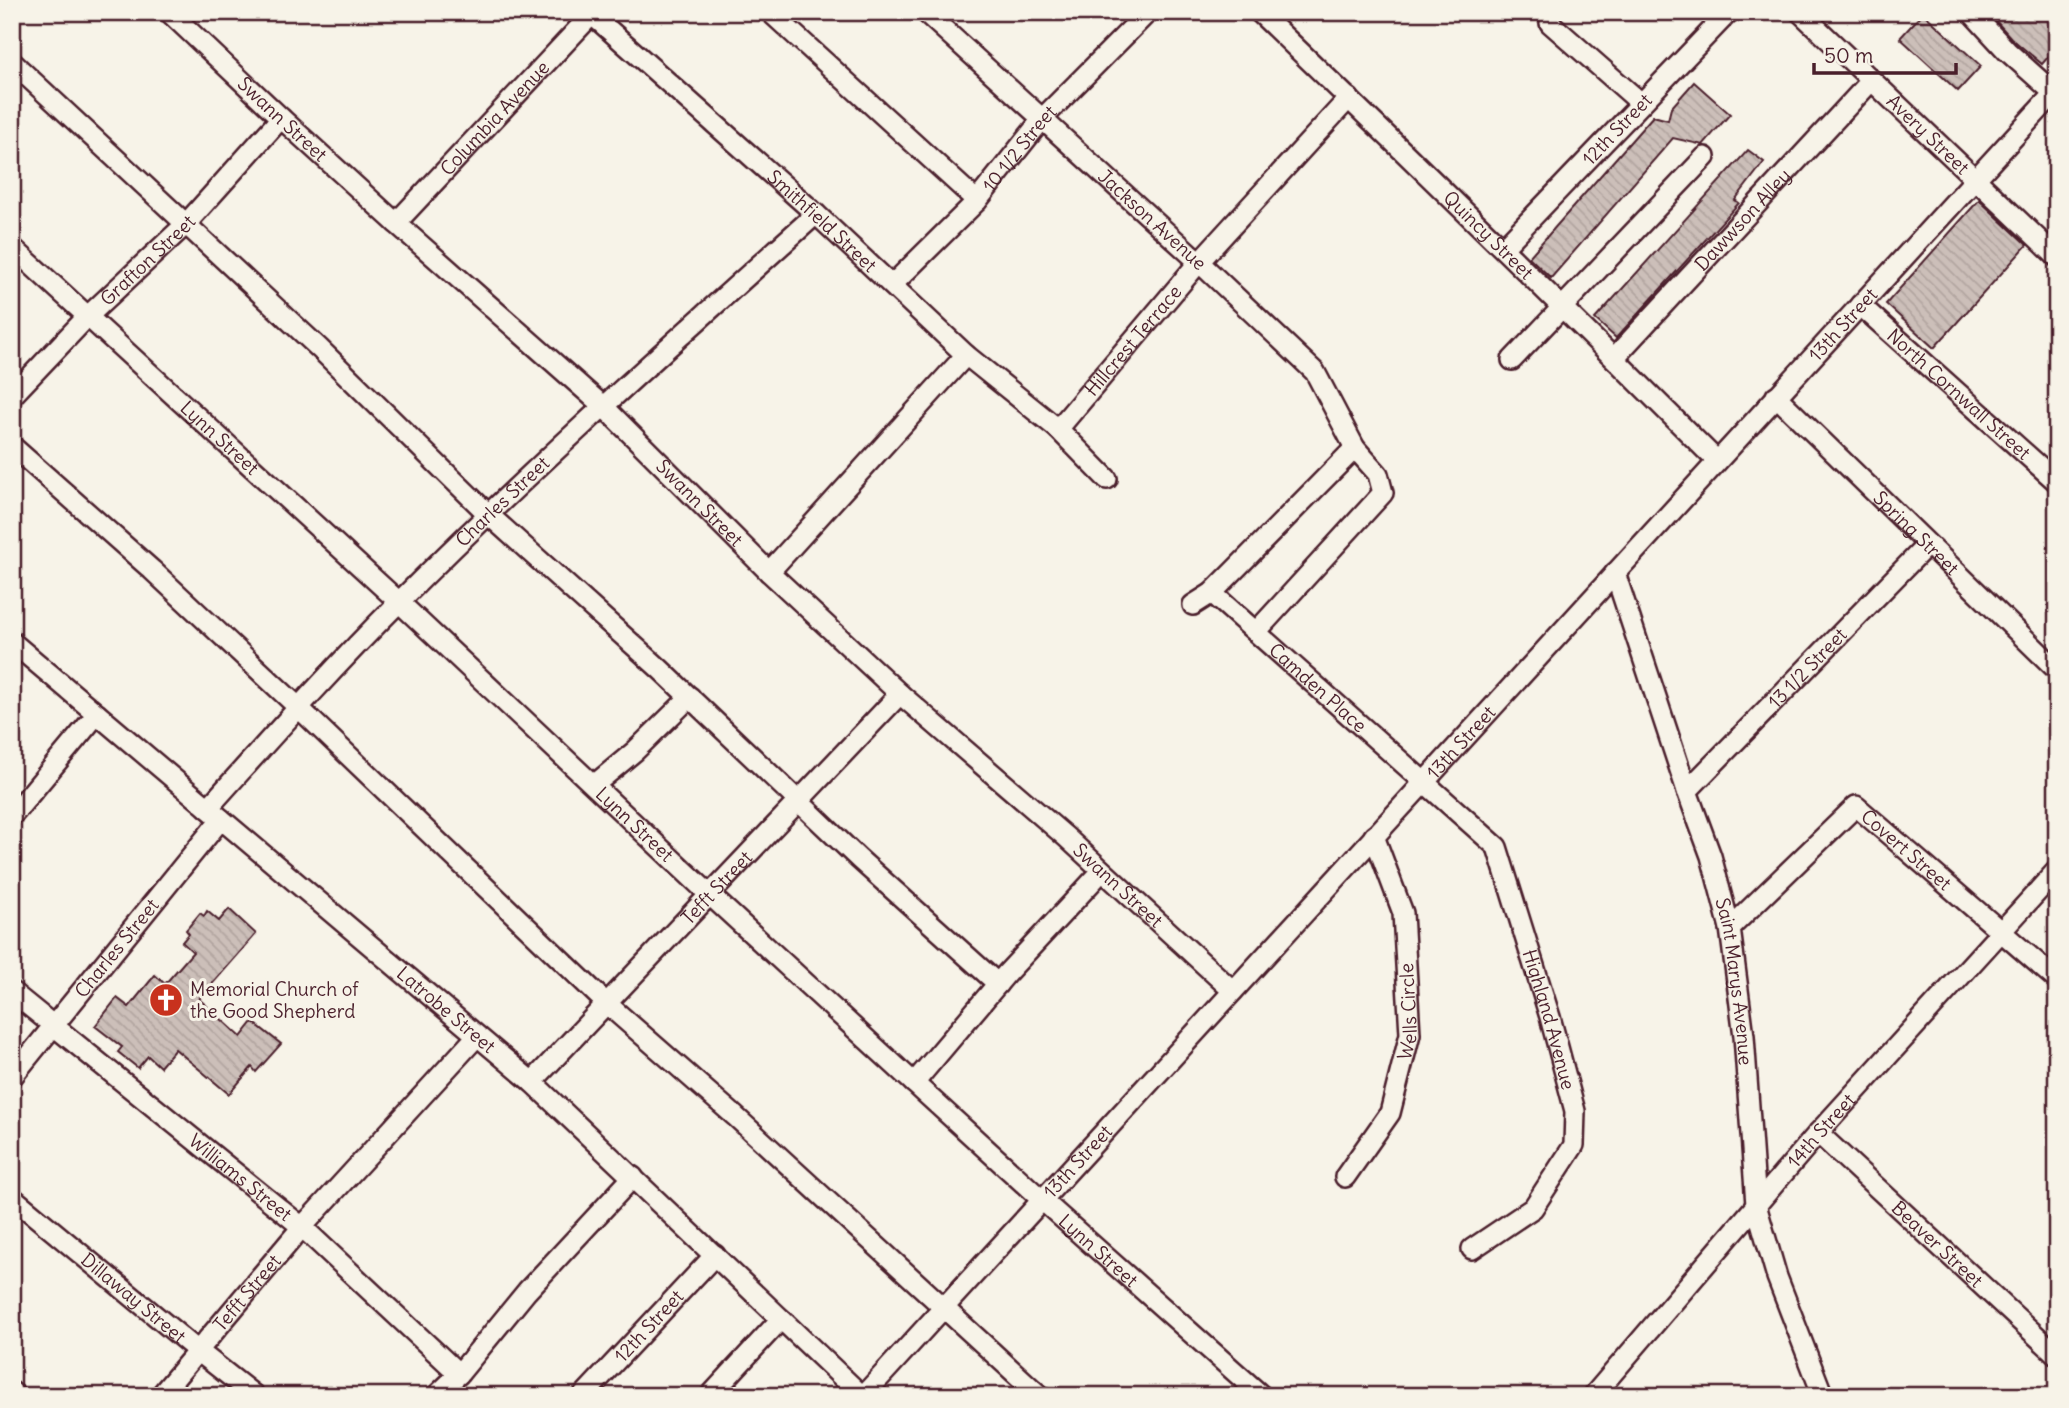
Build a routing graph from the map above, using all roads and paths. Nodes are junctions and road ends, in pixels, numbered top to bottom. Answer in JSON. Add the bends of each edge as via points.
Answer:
{"nodes":[{"id":1,"x":169,"y":12,"type":"edge"},
{"id":2,"x":770,"y":12,"type":"edge"},
{"id":3,"x":925,"y":12,"type":"edge"},
{"id":4,"x":1148,"y":12,"type":"edge"},
{"id":5,"x":1259,"y":12,"type":"edge"},
{"id":6,"x":1729,"y":12,"type":"edge"},
{"id":7,"x":1800,"y":12,"type":"edge"},
{"id":8,"x":1971,"y":12,"type":"edge"},
{"id":9,"x":591,"y":13,"type":"edge"},
{"id":10,"x":1550,"y":23,"type":"dead end"},
{"id":11,"x":12,"y":62,"type":"edge"},
{"id":12,"x":1871,"y":81,"type":"junction"},
{"id":13,"x":2056,"y":91,"type":"edge"},
{"id":14,"x":1349,"y":98,"type":"junction"},
{"id":15,"x":1641,"y":103,"type":"junction"},
{"id":16,"x":281,"y":118,"type":"junction"},
{"id":17,"x":1043,"y":118,"type":"junction"},
{"id":18,"x":1705,"y":157,"type":"dead end"},
{"id":19,"x":1974,"y":180,"type":"junction"},
{"id":20,"x":977,"y":201,"type":"junction"},
{"id":21,"x":816,"y":214,"type":"junction"},
{"id":22,"x":396,"y":223,"type":"junction"},
{"id":23,"x":185,"y":225,"type":"junction"},
{"id":24,"x":12,"y":247,"type":"edge"},
{"id":25,"x":1504,"y":247,"type":"junction"},
{"id":26,"x":2057,"y":257,"type":"edge"},
{"id":27,"x":1199,"y":262,"type":"junction"},
{"id":28,"x":892,"y":285,"type":"junction"},
{"id":29,"x":1860,"y":305,"type":"junction"},
{"id":30,"x":1561,"y":307,"type":"junction"},
{"id":31,"x":87,"y":317,"type":"junction"},
{"id":32,"x":966,"y":355,"type":"junction"},
{"id":33,"x":1614,"y":358,"type":"junction"},
{"id":34,"x":1512,"y":360,"type":"dead end"},
{"id":35,"x":12,"y":396,"type":"edge"},
{"id":36,"x":1776,"y":396,"type":"junction"},
{"id":37,"x":603,"y":406,"type":"junction"},
{"id":38,"x":1058,"y":429,"type":"junction"},
{"id":39,"x":12,"y":446,"type":"edge"},
{"id":40,"x":1355,"y":448,"type":"junction"},
{"id":41,"x":1717,"y":461,"type":"junction"},
{"id":42,"x":1107,"y":479,"type":"dead end"},
{"id":43,"x":2057,"y":482,"type":"edge"},
{"id":44,"x":489,"y":515,"type":"junction"},
{"id":45,"x":1927,"y":545,"type":"junction"},
{"id":46,"x":769,"y":572,"type":"junction"},
{"id":47,"x":1615,"y":573,"type":"junction"},
{"id":48,"x":1212,"y":593,"type":"junction"},
{"id":49,"x":399,"y":602,"type":"junction"},
{"id":50,"x":1193,"y":605,"type":"dead end"},
{"id":51,"x":1256,"y":632,"type":"junction"},
{"id":52,"x":12,"y":642,"type":"edge"},
{"id":53,"x":2057,"y":670,"type":"edge"},
{"id":54,"x":900,"y":694,"type":"junction"},
{"id":55,"x":690,"y":697,"type":"junction"},
{"id":56,"x":298,"y":707,"type":"junction"},
{"id":57,"x":97,"y":714,"type":"junction"},
{"id":58,"x":1423,"y":783,"type":"junction"},
{"id":59,"x":594,"y":785,"type":"junction"},
{"id":60,"x":1687,"y":791,"type":"junction"},
{"id":61,"x":798,"y":800,"type":"junction"},
{"id":62,"x":214,"y":814,"type":"junction"},
{"id":63,"x":12,"y":816,"type":"edge"},
{"id":64,"x":1374,"y":836,"type":"junction"},
{"id":65,"x":2057,"y":870,"type":"edge"},
{"id":66,"x":1102,"y":871,"type":"junction"},
{"id":67,"x":709,"y":894,"type":"junction"},
{"id":68,"x":1730,"y":928,"type":"junction"},
{"id":69,"x":2003,"y":932,"type":"junction"},
{"id":70,"x":2057,"y":980,"type":"edge"},
{"id":71,"x":998,"y":984,"type":"junction"},
{"id":72,"x":1233,"y":991,"type":"junction"},
{"id":73,"x":12,"y":992,"type":"edge"},
{"id":74,"x":606,"y":1003,"type":"junction"},
{"id":75,"x":53,"y":1027,"type":"junction"},
{"id":76,"x":477,"y":1036,"type":"junction"},
{"id":77,"x":12,"y":1077,"type":"edge"},
{"id":78,"x":532,"y":1082,"type":"junction"},
{"id":79,"x":914,"y":1083,"type":"junction"},
{"id":80,"x":1818,"y":1133,"type":"junction"},
{"id":81,"x":633,"y":1177,"type":"junction"},
{"id":82,"x":1345,"y":1177,"type":"dead end"},
{"id":83,"x":12,"y":1197,"type":"edge"},
{"id":84,"x":1042,"y":1200,"type":"junction"},
{"id":85,"x":1756,"y":1205,"type":"junction"},
{"id":86,"x":302,"y":1227,"type":"junction"},
{"id":87,"x":1472,"y":1249,"type":"dead end"},
{"id":88,"x":715,"y":1255,"type":"junction"},
{"id":89,"x":943,"y":1308,"type":"junction"},
{"id":90,"x":781,"y":1319,"type":"junction"},
{"id":91,"x":198,"y":1351,"type":"junction"},
{"id":92,"x":2057,"y":1355,"type":"edge"},
{"id":93,"x":459,"y":1374,"type":"junction"},
{"id":94,"x":12,"y":1392,"type":"edge"},
{"id":95,"x":16,"y":1396,"type":"edge"},
{"id":96,"x":160,"y":1396,"type":"edge"},
{"id":97,"x":256,"y":1396,"type":"edge"},
{"id":98,"x":436,"y":1396,"type":"edge"},
{"id":99,"x":583,"y":1396,"type":"edge"},
{"id":100,"x":710,"y":1396,"type":"edge"},
{"id":101,"x":863,"y":1396,"type":"edge"},
{"id":102,"x":1040,"y":1396,"type":"edge"},
{"id":103,"x":1262,"y":1396,"type":"edge"},
{"id":104,"x":1593,"y":1396,"type":"edge"},
{"id":105,"x":1823,"y":1396,"type":"edge"}],
"edges":[{"from":1,"to":16,"type":"street","name":"Swann Street"},
{"from":2,"to":20,"type":"street"},
{"from":3,"to":17,"type":"street","name":"Jackson Avenue"},
{"from":4,"to":17,"type":"street","name":"10 1/2 Street"},
{"from":5,"to":14,"type":"street","name":"Quincy Street"},
{"from":6,"to":15,"type":"street","name":"12th Street"},
{"from":7,"to":12,"type":"street","name":"Avery Street"},
{"from":8,"to":13,"type":"street","via":[[2007,51]]},
{"from":9,"to":21,"type":"street","name":"Smithfield Street"},
{"from":9,"to":22,"type":"street","name":"Columbia Avenue"},
{"from":10,"to":15,"type":"street"},
{"from":11,"to":23,"type":"street"},
{"from":12,"to":19,"type":"street","name":"Avery Street"},
{"from":12,"to":33,"type":"street","name":"Dawwson Alley"},
{"from":13,"to":19,"type":"street","name":"13th Street"},
{"from":14,"to":25,"type":"street","name":"Quincy Street"},
{"from":14,"to":27,"type":"street","name":"Hillcrest Terrace"},
{"from":15,"to":25,"type":"street","name":"12th Street"},
{"from":16,"to":22,"type":"street","name":"Swann Street"},
{"from":16,"to":23,"type":"street","name":"Grafton Street"},
{"from":17,"to":20,"type":"street","name":"10 1/2 Street"},
{"from":17,"to":27,"type":"street","name":"Jackson Avenue"},
{"from":18,"to":30,"type":"street"},
{"from":19,"to":26,"type":"street","name":"Avery Street"},
{"from":19,"to":29,"type":"street","name":"13th Street"},
{"from":20,"to":28,"type":"street","name":"10 1/2 Street"},
{"from":21,"to":28,"type":"street","name":"Smithfield Street"},
{"from":21,"to":37,"type":"street","name":"Charles Street"},
{"from":22,"to":37,"type":"street","name":"Swann Street"},
{"from":23,"to":31,"type":"street","name":"Grafton Street"},
{"from":23,"to":44,"type":"street"},
{"from":24,"to":31,"type":"street","name":"Lynn Street"},
{"from":25,"to":30,"type":"street","name":"Quincy Street"},
{"from":27,"to":38,"type":"street","name":"Hillcrest Terrace"},
{"from":27,"to":40,"type":"street","name":"Jackson Avenue","via":[[1315,372]]},
{"from":28,"to":32,"type":"street","name":"Smithfield Street"},
{"from":29,"to":36,"type":"street","name":"13th Street"},
{"from":29,"to":43,"type":"street","name":"North Cornwall Street"},
{"from":30,"to":33,"type":"street","name":"Quincy Street"},
{"from":30,"to":34,"type":"street"},
{"from":31,"to":35,"type":"street","name":"Grafton Street"},
{"from":31,"to":49,"type":"street","name":"Lynn Street"},
{"from":32,"to":38,"type":"street","name":"Smithfield Street"},
{"from":32,"to":46,"type":"street"},
{"from":33,"to":41,"type":"street","name":"Quincy Street"},
{"from":36,"to":41,"type":"street","name":"13th Street"},
{"from":36,"to":45,"type":"street","name":"Spring Street"},
{"from":37,"to":44,"type":"street","name":"Charles Street"},
{"from":37,"to":46,"type":"street","name":"Swann Street"},
{"from":38,"to":42,"type":"street","name":"Smithfield Street"},
{"from":39,"to":56,"type":"street"},
{"from":40,"to":48,"type":"street"},
{"from":40,"to":51,"type":"street","name":"Jackson Avenue","via":[[1378,474],[1382,493]]},
{"from":41,"to":47,"type":"street","name":"13th Street"},
{"from":44,"to":49,"type":"street","name":"Charles Street"},
{"from":44,"to":55,"type":"street"},
{"from":45,"to":53,"type":"street","name":"Spring Street"},
{"from":45,"to":60,"type":"street","name":"13 1/2 Street"},
{"from":46,"to":54,"type":"street","name":"Swann Street"},
{"from":47,"to":58,"type":"street","name":"13th Street"},
{"from":47,"to":60,"type":"street","name":"Saint Marys Avenue"},
{"from":48,"to":50,"type":"street"},
{"from":48,"to":51,"type":"street","name":"Camden Place"},
{"from":49,"to":56,"type":"street","name":"Charles Street"},
{"from":49,"to":59,"type":"street","name":"Lynn Street"},
{"from":51,"to":58,"type":"street","name":"Camden Place"},
{"from":52,"to":57,"type":"street","name":"Latrobe Street"},
{"from":54,"to":61,"type":"street","name":"Tefft Street"},
{"from":54,"to":66,"type":"street","name":"Swann Street"},
{"from":55,"to":59,"type":"street"},
{"from":55,"to":61,"type":"street"},
{"from":56,"to":62,"type":"street","name":"Charles Street"},
{"from":56,"to":74,"type":"street"},
{"from":57,"to":62,"type":"street","name":"Latrobe Street"},
{"from":57,"to":63,"type":"street"},
{"from":58,"to":64,"type":"street","name":"13th Street"},
{"from":58,"to":87,"type":"street","name":"Highland Avenue","via":[[1497,847],[1575,1111],[1574,1145],[1533,1208]]},
{"from":59,"to":67,"type":"street","name":"Lynn Street"},
{"from":60,"to":68,"type":"street","name":"Saint Marys Avenue"},
{"from":61,"to":67,"type":"street","name":"Tefft Street"},
{"from":61,"to":71,"type":"street"},
{"from":62,"to":75,"type":"street","name":"Charles Street"},
{"from":62,"to":76,"type":"street","name":"Latrobe Street"},
{"from":64,"to":72,"type":"street","name":"13th Street"},
{"from":64,"to":82,"type":"street","name":"Wells Circle","via":[[1403,913],[1410,1034],[1390,1113]]},
{"from":65,"to":69,"type":"street","name":"14th Street"},
{"from":66,"to":71,"type":"street"},
{"from":66,"to":72,"type":"street","name":"Swann Street"},
{"from":67,"to":74,"type":"street","name":"Tefft Street"},
{"from":67,"to":79,"type":"street","name":"Lynn Street"},
{"from":68,"to":69,"type":"street","name":"Covert Street","via":[[1856,806]]},
{"from":68,"to":85,"type":"street","name":"Saint Marys Avenue","via":[[1744,1036]]},
{"from":69,"to":70,"type":"street","name":"Covert Street"},
{"from":69,"to":80,"type":"street","name":"14th Street"},
{"from":71,"to":79,"type":"street"},
{"from":72,"to":84,"type":"street","name":"13th Street"},
{"from":73,"to":75,"type":"street","name":"Williams Street"},
{"from":74,"to":78,"type":"street","name":"Tefft Street"},
{"from":74,"to":89,"type":"street"},
{"from":75,"to":77,"type":"street","name":"Charles Street"},
{"from":75,"to":86,"type":"street","name":"Williams Street"},
{"from":76,"to":78,"type":"street","name":"Latrobe Street"},
{"from":76,"to":86,"type":"street","name":"Tefft Street"},
{"from":78,"to":81,"type":"street","name":"Latrobe Street"},
{"from":79,"to":84,"type":"street","name":"Lynn Street"},
{"from":80,"to":85,"type":"street","name":"14th Street"},
{"from":80,"to":92,"type":"street","name":"Beaver Street"},
{"from":81,"to":88,"type":"street","name":"Latrobe Street"},
{"from":81,"to":93,"type":"street","via":[[527,1291]]},
{"from":83,"to":91,"type":"street","name":"Dillaway Street"},
{"from":84,"to":89,"type":"street","name":"13th Street"},
{"from":84,"to":103,"type":"street","name":"Lynn Street"},
{"from":85,"to":104,"type":"street","name":"14th Street"},
{"from":85,"to":105,"type":"street","name":"Saint Marys Avenue","via":[[1777,1277]]},
{"from":86,"to":91,"type":"street","name":"Tefft Street"},
{"from":86,"to":93,"type":"street","name":"Williams Street"},
{"from":88,"to":90,"type":"street","name":"Latrobe Street"},
{"from":88,"to":99,"type":"street","name":"12th Street"},
{"from":89,"to":101,"type":"street","name":"13th Street"},
{"from":89,"to":102,"type":"street"},
{"from":90,"to":100,"type":"street"},
{"from":90,"to":101,"type":"street","name":"Latrobe Street"},
{"from":91,"to":96,"type":"street","name":"Tefft Street"},
{"from":91,"to":97,"type":"street","name":"Dillaway Street"},
{"from":93,"to":98,"type":"street"},
{"from":94,"to":95,"type":"street"}]}
